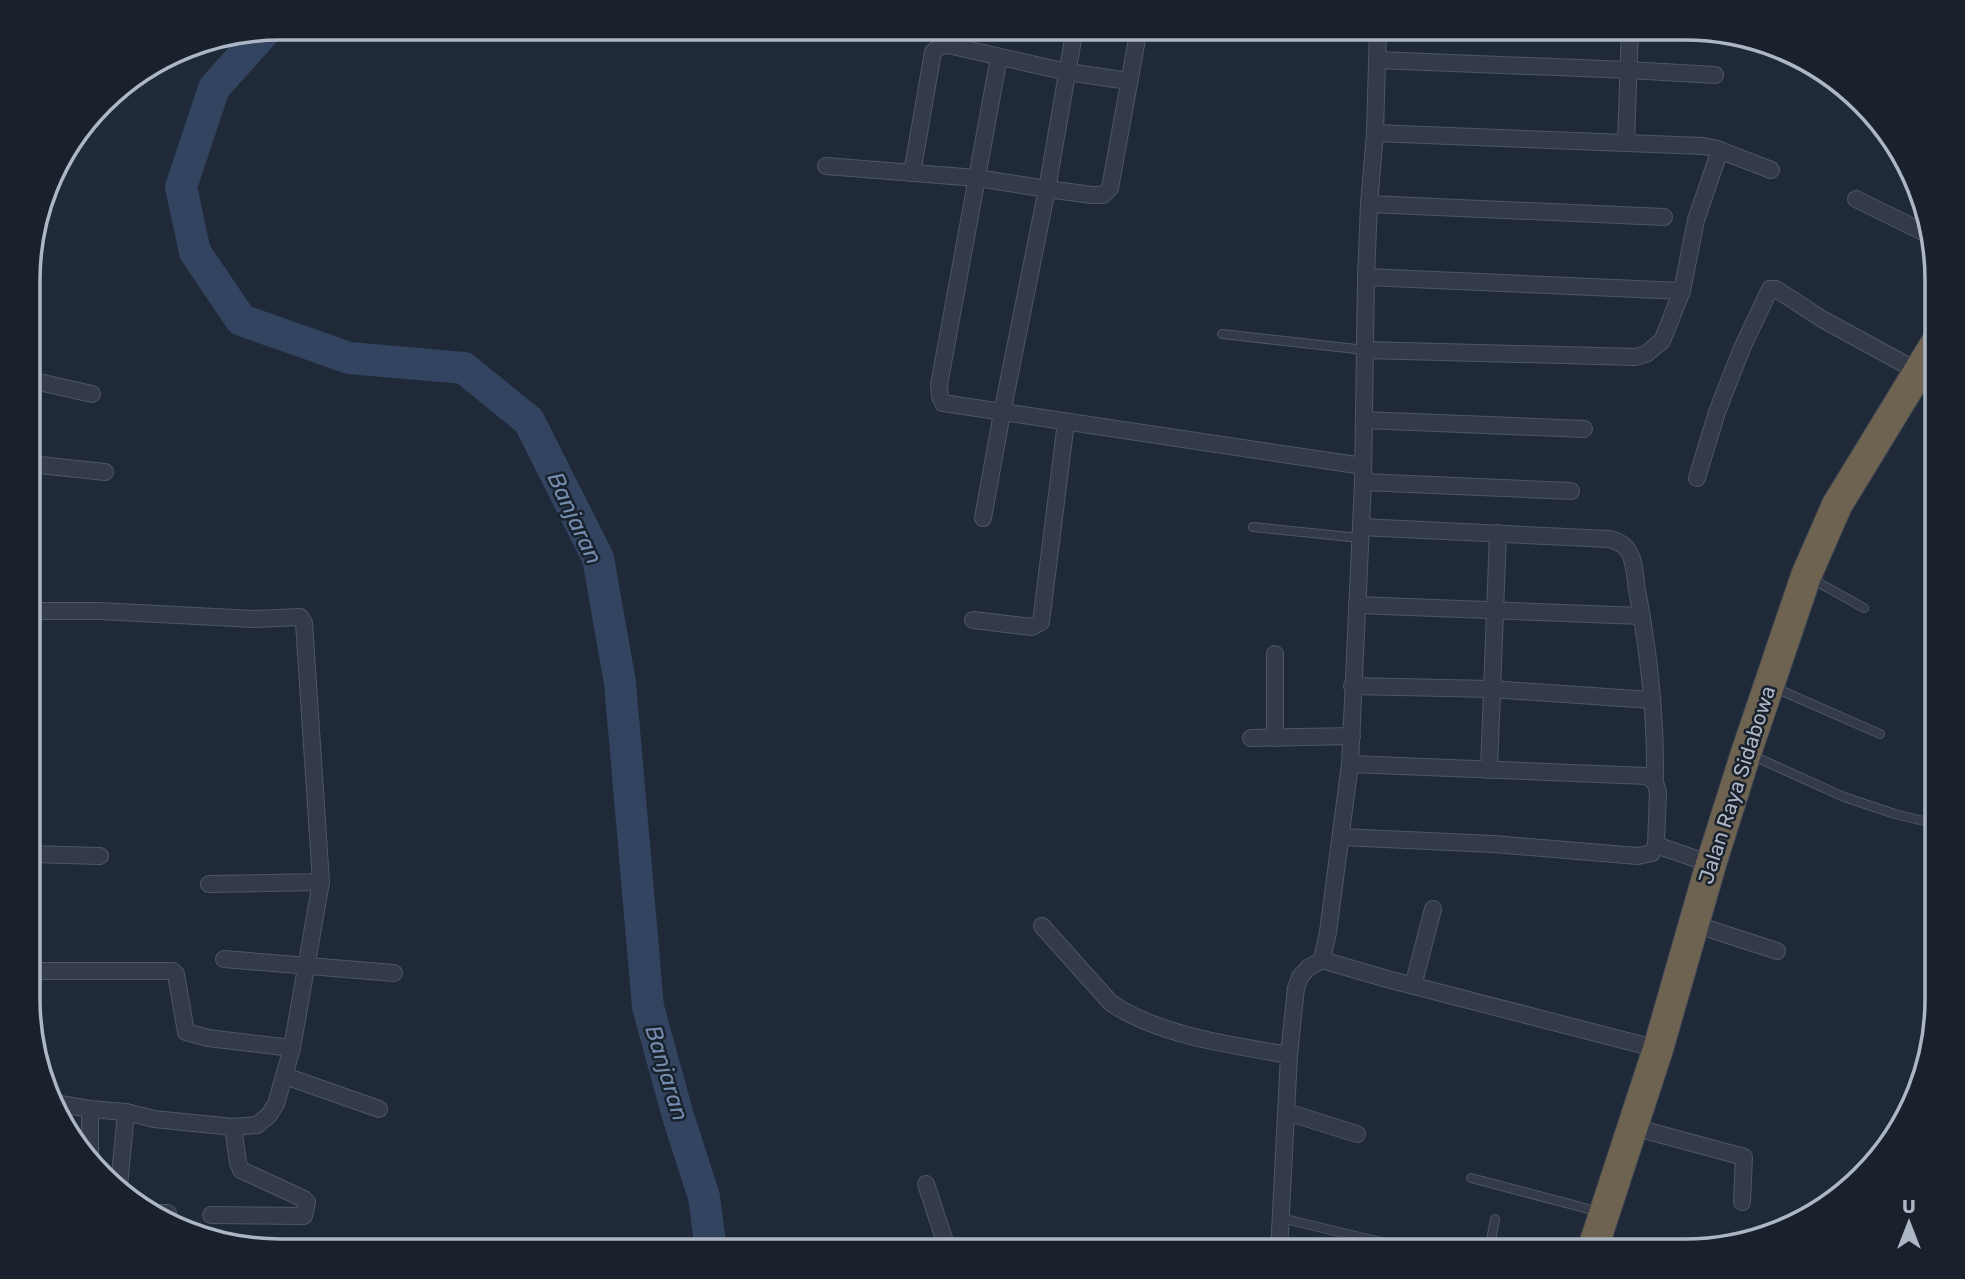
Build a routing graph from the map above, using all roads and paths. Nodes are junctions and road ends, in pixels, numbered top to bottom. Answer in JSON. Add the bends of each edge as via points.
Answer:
{"nodes":[{"id":1,"x":1073,"y":40,"type":"edge"},
{"id":2,"x":1137,"y":40,"type":"edge"},
{"id":3,"x":1378,"y":40,"type":"edge"},
{"id":4,"x":1630,"y":40,"type":"edge"},
{"id":5,"x":999,"y":57,"type":"junction"},
{"id":6,"x":1377,"y":60,"type":"junction"},
{"id":7,"x":1629,"y":70,"type":"junction"},
{"id":8,"x":1067,"y":72,"type":"junction"},
{"id":9,"x":1715,"y":75,"type":"dead end"},
{"id":10,"x":1129,"y":81,"type":"junction"},
{"id":11,"x":1375,"y":133,"type":"junction"},
{"id":12,"x":1626,"y":143,"type":"junction"},
{"id":13,"x":1720,"y":150,"type":"junction"},
{"id":14,"x":826,"y":166,"type":"dead end"},
{"id":15,"x":1771,"y":170,"type":"dead end"},
{"id":16,"x":912,"y":173,"type":"junction"},
{"id":17,"x":977,"y":178,"type":"junction"},
{"id":18,"x":1047,"y":188,"type":"junction"},
{"id":19,"x":1856,"y":199,"type":"dead end"},
{"id":20,"x":1369,"y":204,"type":"junction"},
{"id":21,"x":1664,"y":217,"type":"dead end"},
{"id":22,"x":1919,"y":230,"type":"edge"},
{"id":23,"x":1366,"y":277,"type":"junction"},
{"id":24,"x":1682,"y":291,"type":"junction"},
{"id":25,"x":1222,"y":334,"type":"dead end"},
{"id":26,"x":1365,"y":350,"type":"junction"},
{"id":27,"x":1924,"y":364,"type":"edge"},
{"id":28,"x":1919,"y":372,"type":"junction"},
{"id":29,"x":40,"y":382,"type":"edge"},
{"id":30,"x":93,"y":394,"type":"dead end"},
{"id":31,"x":1002,"y":413,"type":"junction"},
{"id":32,"x":1364,"y":420,"type":"junction"},
{"id":33,"x":1066,"y":422,"type":"junction"},
{"id":34,"x":1584,"y":429,"type":"dead end"},
{"id":35,"x":40,"y":465,"type":"edge"},
{"id":36,"x":105,"y":472,"type":"dead end"},
{"id":37,"x":1363,"y":474,"type":"junction"},
{"id":38,"x":1697,"y":478,"type":"dead end"},
{"id":39,"x":1571,"y":491,"type":"dead end"},
{"id":40,"x":983,"y":518,"type":"dead end"},
{"id":41,"x":1253,"y":527,"type":"dead end"},
{"id":42,"x":1361,"y":533,"type":"junction"},
{"id":43,"x":1498,"y":533,"type":"junction"},
{"id":44,"x":1806,"y":576,"type":"junction"},
{"id":45,"x":1357,"y":605,"type":"junction"},
{"id":46,"x":1864,"y":608,"type":"dead end"},
{"id":47,"x":1495,"y":610,"type":"junction"},
{"id":48,"x":40,"y":611,"type":"edge"},
{"id":49,"x":1642,"y":616,"type":"junction"},
{"id":50,"x":973,"y":620,"type":"dead end"},
{"id":51,"x":1275,"y":654,"type":"dead end"},
{"id":52,"x":1352,"y":686,"type":"junction"},
{"id":53,"x":1770,"y":686,"type":"junction"},
{"id":54,"x":1492,"y":690,"type":"junction"},
{"id":55,"x":1651,"y":700,"type":"junction"},
{"id":56,"x":1880,"y":734,"type":"dead end"},
{"id":57,"x":1352,"y":736,"type":"junction"},
{"id":58,"x":1251,"y":738,"type":"dead end"},
{"id":59,"x":1275,"y":738,"type":"junction"},
{"id":60,"x":1746,"y":753,"type":"junction"},
{"id":61,"x":1350,"y":764,"type":"junction"},
{"id":62,"x":1489,"y":770,"type":"junction"},
{"id":63,"x":1655,"y":782,"type":"junction"},
{"id":64,"x":1924,"y":821,"type":"edge"},
{"id":65,"x":1341,"y":837,"type":"junction"},
{"id":66,"x":1656,"y":845,"type":"junction"},
{"id":67,"x":40,"y":854,"type":"edge"},
{"id":68,"x":100,"y":856,"type":"dead end"},
{"id":69,"x":1710,"y":864,"type":"junction"},
{"id":70,"x":321,"y":882,"type":"junction"},
{"id":71,"x":209,"y":884,"type":"dead end"},
{"id":72,"x":1433,"y":909,"type":"dead end"},
{"id":73,"x":1693,"y":924,"type":"junction"},
{"id":74,"x":1042,"y":926,"type":"dead end"},
{"id":75,"x":1777,"y":951,"type":"dead end"},
{"id":76,"x":224,"y":959,"type":"dead end"},
{"id":77,"x":1322,"y":960,"type":"junction"},
{"id":78,"x":307,"y":966,"type":"junction"},
{"id":79,"x":40,"y":971,"type":"edge"},
{"id":80,"x":394,"y":973,"type":"dead end"},
{"id":81,"x":1413,"y":986,"type":"junction"},
{"id":82,"x":292,"y":1048,"type":"junction"},
{"id":83,"x":1658,"y":1049,"type":"junction"},
{"id":84,"x":1289,"y":1055,"type":"junction"},
{"id":85,"x":285,"y":1076,"type":"junction"},
{"id":86,"x":65,"y":1105,"type":"edge"},
{"id":87,"x":90,"y":1109,"type":"junction"},
{"id":88,"x":379,"y":1109,"type":"dead end"},
{"id":89,"x":126,"y":1112,"type":"junction"},
{"id":90,"x":1287,"y":1112,"type":"junction"},
{"id":91,"x":233,"y":1128,"type":"junction"},
{"id":92,"x":1633,"y":1128,"type":"junction"},
{"id":93,"x":1357,"y":1134,"type":"dead end"},
{"id":94,"x":90,"y":1144,"type":"edge"},
{"id":95,"x":120,"y":1177,"type":"edge"},
{"id":96,"x":1471,"y":1178,"type":"dead end"},
{"id":97,"x":926,"y":1184,"type":"dead end"},
{"id":98,"x":1742,"y":1202,"type":"dead end"},
{"id":99,"x":1603,"y":1213,"type":"junction"},
{"id":100,"x":211,"y":1215,"type":"dead end"},
{"id":101,"x":1282,"y":1218,"type":"junction"},
{"id":102,"x":1495,"y":1219,"type":"dead end"},
{"id":103,"x":1280,"y":1238,"type":"edge"},
{"id":104,"x":1365,"y":1238,"type":"edge"},
{"id":105,"x":1491,"y":1238,"type":"edge"},
{"id":106,"x":1596,"y":1238,"type":"edge"},
{"id":107,"x":944,"y":1239,"type":"edge"}],
"edges":[{"from":1,"to":8,"type":"street"},
{"from":2,"to":10,"type":"street"},
{"from":3,"to":6,"type":"street"},
{"from":4,"to":7,"type":"street"},
{"from":5,"to":8,"type":"street"},
{"from":5,"to":16,"type":"street","via":[[948,45],[933,52]]},
{"from":5,"to":17,"type":"street"},
{"from":6,"to":7,"type":"street"},
{"from":6,"to":11,"type":"street"},
{"from":7,"to":9,"type":"street"},
{"from":7,"to":12,"type":"street"},
{"from":8,"to":10,"type":"street"},
{"from":8,"to":18,"type":"street"},
{"from":10,"to":18,"type":"street","via":[[1110,188],[1103,195],[1092,195]]},
{"from":11,"to":12,"type":"street"},
{"from":11,"to":20,"type":"street"},
{"from":12,"to":13,"type":"street"},
{"from":13,"to":15,"type":"street"},
{"from":13,"to":24,"type":"street","via":[[1696,220]]},
{"from":14,"to":16,"type":"street"},
{"from":16,"to":17,"type":"street"},
{"from":17,"to":18,"type":"street"},
{"from":17,"to":31,"type":"street","via":[[940,396],[943,403]]},
{"from":18,"to":31,"type":"street"},
{"from":19,"to":22,"type":"street"},
{"from":20,"to":21,"type":"street"},
{"from":20,"to":23,"type":"street"},
{"from":23,"to":24,"type":"street"},
{"from":23,"to":26,"type":"street"},
{"from":24,"to":26,"type":"street","via":[[1662,341],[1636,357]]},
{"from":25,"to":26,"type":"lane"},
{"from":26,"to":32,"type":"street"},
{"from":27,"to":28,"type":"highway","name":"Jalan Raya Sidabowa"},
{"from":28,"to":38,"type":"street","via":[[1770,289],[1717,412]]},
{"from":28,"to":44,"type":"highway","name":"Jalan Raya Sidabowa","via":[[1837,505]]},
{"from":29,"to":30,"type":"street"},
{"from":31,"to":33,"type":"street"},
{"from":31,"to":40,"type":"street"},
{"from":32,"to":34,"type":"street"},
{"from":32,"to":37,"type":"street"},
{"from":33,"to":37,"type":"street"},
{"from":33,"to":50,"type":"street","via":[[1041,622],[1032,626]]},
{"from":35,"to":36,"type":"street"},
{"from":37,"to":39,"type":"street"},
{"from":37,"to":42,"type":"street"},
{"from":41,"to":42,"type":"lane"},
{"from":42,"to":43,"type":"street"},
{"from":42,"to":45,"type":"street"},
{"from":43,"to":47,"type":"street"},
{"from":43,"to":49,"type":"street","via":[[1609,539],[1625,546]]},
{"from":44,"to":46,"type":"lane"},
{"from":44,"to":53,"type":"highway","name":"Jalan Raya Sidabowa"},
{"from":45,"to":47,"type":"street"},
{"from":45,"to":52,"type":"street"},
{"from":47,"to":49,"type":"street"},
{"from":47,"to":54,"type":"street"},
{"from":48,"to":70,"type":"street","via":[[254,620],[300,617],[304,623]]},
{"from":49,"to":55,"type":"street"},
{"from":51,"to":59,"type":"street"},
{"from":52,"to":54,"type":"street"},
{"from":52,"to":57,"type":"street"},
{"from":53,"to":56,"type":"lane"},
{"from":53,"to":60,"type":"highway","name":"Jalan Raya Sidabowa"},
{"from":54,"to":55,"type":"street"},
{"from":54,"to":62,"type":"street"},
{"from":55,"to":63,"type":"street"},
{"from":57,"to":59,"type":"street"},
{"from":57,"to":61,"type":"street"},
{"from":58,"to":59,"type":"street"},
{"from":60,"to":64,"type":"lane","via":[[1844,797]]},
{"from":60,"to":69,"type":"highway","name":"Jalan Raya Sidabowa"},
{"from":61,"to":62,"type":"street"},
{"from":61,"to":65,"type":"street"},
{"from":62,"to":63,"type":"street","via":[[1638,775]]},
{"from":63,"to":66,"type":"street"},
{"from":65,"to":66,"type":"street","via":[[1638,856],[1652,853]]},
{"from":65,"to":77,"type":"street"},
{"from":66,"to":69,"type":"street"},
{"from":67,"to":68,"type":"street"},
{"from":69,"to":73,"type":"highway","name":"Jalan Raya Sidabowa"},
{"from":70,"to":71,"type":"street"},
{"from":70,"to":78,"type":"street"},
{"from":72,"to":81,"type":"street"},
{"from":73,"to":75,"type":"street"},
{"from":73,"to":83,"type":"highway","name":"Jalan Raya Sidabowa"},
{"from":74,"to":84,"type":"street","via":[[1124,1012],[1217,1042]]},
{"from":76,"to":78,"type":"street"},
{"from":77,"to":81,"type":"street"},
{"from":77,"to":84,"type":"street","via":[[1308,968],[1296,988]]},
{"from":78,"to":80,"type":"street"},
{"from":78,"to":82,"type":"street"},
{"from":79,"to":82,"type":"street","via":[[173,971],[186,1032]]},
{"from":81,"to":83,"type":"street"},
{"from":82,"to":85,"type":"street"},
{"from":83,"to":92,"type":"highway","name":"Jalan Raya Sidabowa"},
{"from":84,"to":90,"type":"street"},
{"from":85,"to":88,"type":"street"},
{"from":85,"to":91,"type":"street","via":[[270,1115],[257,1125]]},
{"from":86,"to":87,"type":"street"},
{"from":87,"to":89,"type":"street"},
{"from":87,"to":94,"type":"street"},
{"from":89,"to":91,"type":"street"},
{"from":89,"to":95,"type":"street"},
{"from":90,"to":93,"type":"street"},
{"from":90,"to":101,"type":"street"},
{"from":91,"to":100,"type":"street","via":[[241,1170],[304,1199],[304,1216]]},
{"from":92,"to":98,"type":"street","via":[[1744,1157]]},
{"from":92,"to":99,"type":"highway","name":"Jalan Raya Sidabowa"},
{"from":96,"to":99,"type":"lane"},
{"from":97,"to":107,"type":"street"},
{"from":99,"to":106,"type":"highway","name":"Jalan Raya Sidabowa"},
{"from":101,"to":103,"type":"street"},
{"from":101,"to":104,"type":"lane"},
{"from":102,"to":105,"type":"lane"}]}
